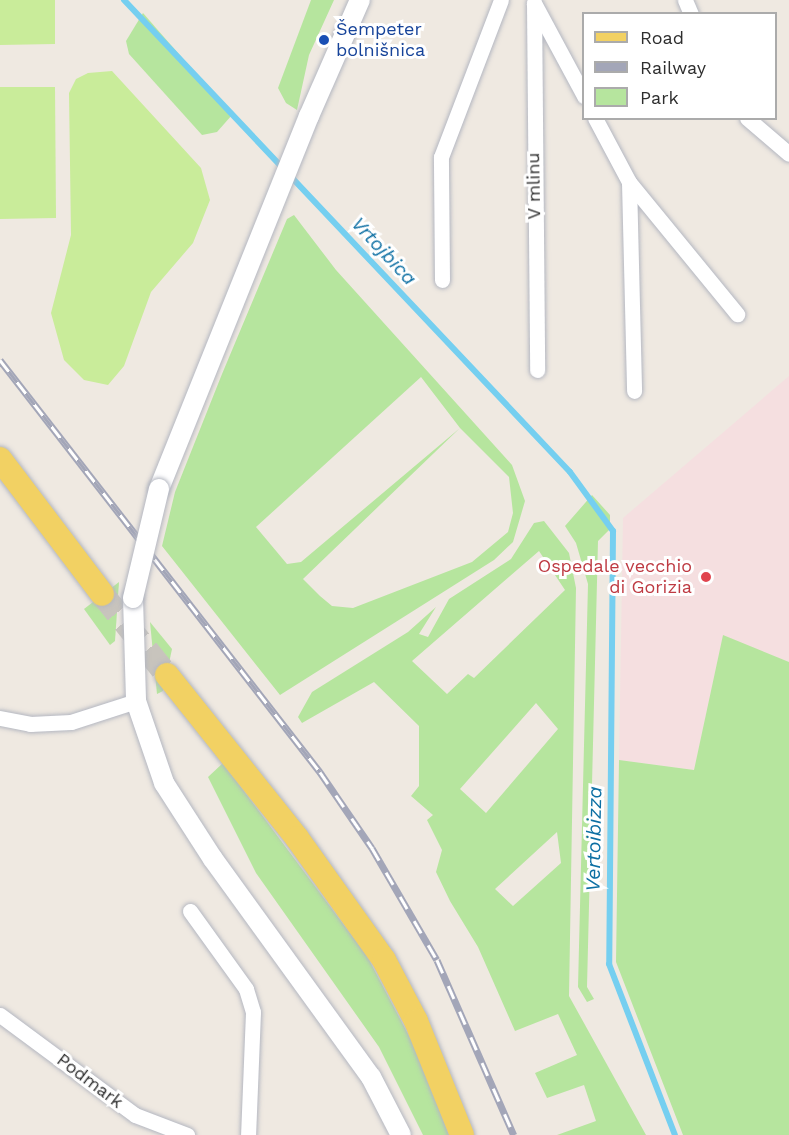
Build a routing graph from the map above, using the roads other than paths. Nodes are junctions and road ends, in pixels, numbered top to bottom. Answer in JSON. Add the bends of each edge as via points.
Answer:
{"nodes":[{"id":1,"x":360,"y":0,"type":"edge"},
{"id":2,"x":501,"y":0,"type":"edge"},
{"id":3,"x":534,"y":1,"type":"edge"},
{"id":4,"x":350,"y":9,"type":"edge"},
{"id":5,"x":582,"y":92,"type":"edge"},
{"id":6,"x":597,"y":120,"type":"edge"},
{"id":7,"x":749,"y":120,"type":"edge"},
{"id":8,"x":789,"y":154,"type":"edge"},
{"id":9,"x":629,"y":182,"type":"junction"},
{"id":10,"x":442,"y":280,"type":"dead end"},
{"id":11,"x":737,"y":314,"type":"dead end"},
{"id":12,"x":537,"y":370,"type":"dead end"},
{"id":13,"x":634,"y":391,"type":"dead end"},
{"id":14,"x":0,"y":459,"type":"edge"},
{"id":15,"x":102,"y":594,"type":"tunnel mouth"},
{"id":16,"x":167,"y":675,"type":"tunnel mouth"},
{"id":17,"x":136,"y":701,"type":"junction"},
{"id":18,"x":0,"y":718,"type":"edge"},
{"id":19,"x":190,"y":911,"type":"dead end"},
{"id":20,"x":0,"y":1015,"type":"edge"},
{"id":21,"x":187,"y":1135,"type":"edge"},
{"id":22,"x":248,"y":1135,"type":"edge"},
{"id":23,"x":401,"y":1135,"type":"edge"},
{"id":24,"x":462,"y":1135,"type":"edge"}],
"edges":[{"from":1,"to":4,"type":"street"},
{"from":2,"to":10,"type":"street","via":[[441,157]]},
{"from":3,"to":5,"type":"street","name":"V mlinu"},
{"from":3,"to":12,"type":"street","name":"V mlinu"},
{"from":4,"to":17,"type":"street","bridge":true,"via":[[159,489],[133,598]]},
{"from":6,"to":9,"type":"street"},
{"from":7,"to":8,"type":"street"},
{"from":9,"to":11,"type":"street"},
{"from":9,"to":13,"type":"street"},
{"from":14,"to":15,"type":"main road"},
{"from":16,"to":24,"type":"main road","via":[[297,838],[373,944],[416,1021]]},
{"from":17,"to":18,"type":"street","via":[[71,722],[30,724]]},
{"from":17,"to":23,"type":"street","via":[[149,747],[179,808],[345,1039]]},
{"from":19,"to":22,"type":"street","via":[[246,989],[253,1012]]},
{"from":20,"to":21,"type":"street","name":"Podmark","via":[[135,1115]]}]}
